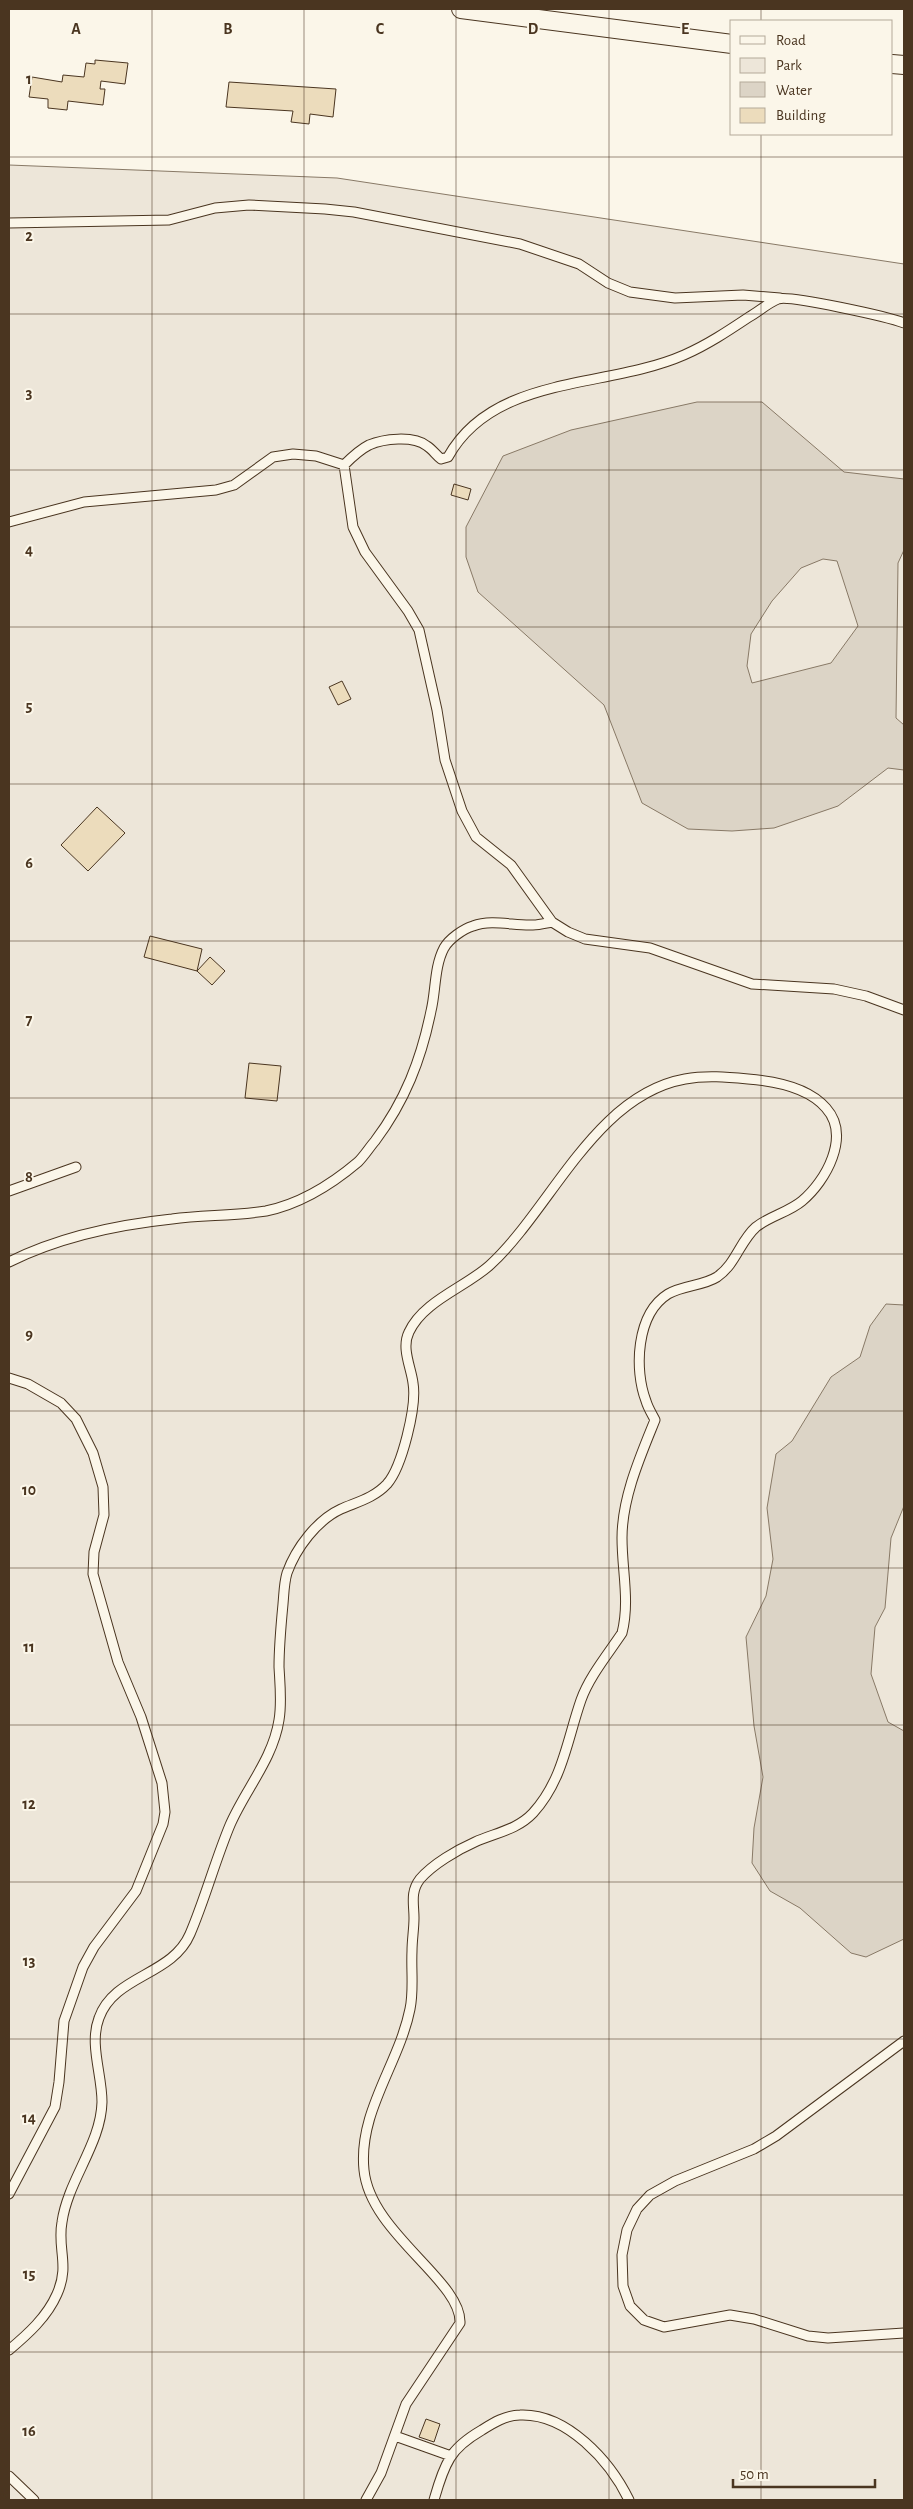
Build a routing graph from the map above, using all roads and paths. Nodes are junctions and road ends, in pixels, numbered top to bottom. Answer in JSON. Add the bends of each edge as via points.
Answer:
{"nodes":[{"id":1,"x":461,"y":9,"type":"edge"},
{"id":2,"x":730,"y":44,"type":"edge"},
{"id":3,"x":9,"y":223,"type":"edge"},
{"id":4,"x":780,"y":298,"type":"junction"},
{"id":5,"x":904,"y":323,"type":"edge"},
{"id":6,"x":344,"y":465,"type":"junction"},
{"id":7,"x":9,"y":522,"type":"edge"},
{"id":8,"x":552,"y":922,"type":"junction"},
{"id":9,"x":904,"y":1010,"type":"edge"},
{"id":10,"x":76,"y":1167,"type":"dead end"},
{"id":11,"x":9,"y":1191,"type":"edge"},
{"id":12,"x":9,"y":1262,"type":"edge"},
{"id":13,"x":9,"y":1378,"type":"edge"},
{"id":14,"x":904,"y":2041,"type":"edge"},
{"id":15,"x":9,"y":2194,"type":"edge"},
{"id":16,"x":904,"y":2333,"type":"edge"},
{"id":17,"x":9,"y":2350,"type":"edge"},
{"id":18,"x":395,"y":2436,"type":"junction"},
{"id":19,"x":451,"y":2456,"type":"junction"},
{"id":20,"x":9,"y":2476,"type":"edge"},
{"id":21,"x":34,"y":2500,"type":"edge"},
{"id":22,"x":366,"y":2500,"type":"edge"},
{"id":23,"x":434,"y":2500,"type":"edge"},
{"id":24,"x":629,"y":2500,"type":"edge"}],
"edges":[{"from":1,"to":2,"type":"street"},
{"from":3,"to":4,"type":"lane","via":[[169,220],[215,208],[249,205],[324,209],[520,244],[579,264],[608,283],[630,292],[675,298],[743,295]]},
{"from":4,"to":5,"type":"lane"},
{"from":4,"to":6,"type":"lane","via":[[712,340],[657,366],[566,384],[506,404],[464,433],[448,457],[441,459],[426,445],[415,441],[391,440],[370,445]]},
{"from":6,"to":7,"type":"lane","via":[[316,456],[292,454],[273,457],[234,485],[216,490],[84,502]]},
{"from":6,"to":8,"type":"lane","via":[[353,527],[365,552],[419,630],[445,760],[462,811],[476,837],[511,865]]},
{"from":8,"to":9,"type":"lane","via":[[585,939],[650,948],[752,984],[834,989]]},
{"from":8,"to":12,"type":"lane","via":[[534,925],[485,923],[457,935],[444,947],[432,1010],[405,1095],[360,1160],[328,1184],[298,1200],[267,1210],[130,1224],[82,1234]]},
{"from":10,"to":11,"type":"lane"},
{"from":13,"to":15,"type":"lane","via":[[28,1384],[61,1403],[76,1419],[93,1453],[103,1487],[104,1515],[94,1552],[94,1574],[118,1662],[160,1775],[165,1812],[136,1891],[83,1967],[64,2021],[54,2106]]},
{"from":14,"to":16,"type":"lane","via":[[776,2136],[650,2195],[637,2209],[627,2230],[622,2255],[622,2286],[630,2306],[644,2320],[664,2327],[730,2315],[808,2336],[828,2338]]},
{"from":17,"to":18,"type":"lane","via":[[36,2326],[51,2306],[64,2274],[60,2228],[101,2110],[95,2040],[98,2018],[121,1989],[176,1956],[188,1939],[230,1825],[269,1754],[279,1725],[285,1578],[312,1532],[335,1511],[366,1499],[389,1482],[400,1458],[415,1388],[406,1338],[412,1326],[430,1308],[488,1267],[527,1225],[588,1142],[628,1105],[655,1088],[682,1079],[749,1079],[788,1086],[826,1107],[835,1122],[836,1146],[829,1166],[803,1200],[756,1228],[730,1267],[712,1281],[668,1294],[654,1308],[643,1330],[640,1378],[645,1401],[655,1420],[625,1509],[622,1537],[627,1600],[625,1622],[622,1633],[581,1699],[564,1760],[552,1789],[532,1814],[510,1830],[474,1842],[436,1865],[420,1880],[411,1900],[414,1916],[410,2010],[366,2125],[362,2151],[364,2177],[373,2203],[386,2222],[448,2290],[461,2316],[454,2336],[406,2404]]},
{"from":18,"to":19,"type":"lane"},
{"from":18,"to":22,"type":"lane","via":[[381,2473]]},
{"from":19,"to":23,"type":"lane"},
{"from":19,"to":24,"type":"lane","via":[[469,2438],[496,2421],[519,2415],[539,2416],[580,2438],[611,2473]]},
{"from":20,"to":21,"type":"lane"}]}
